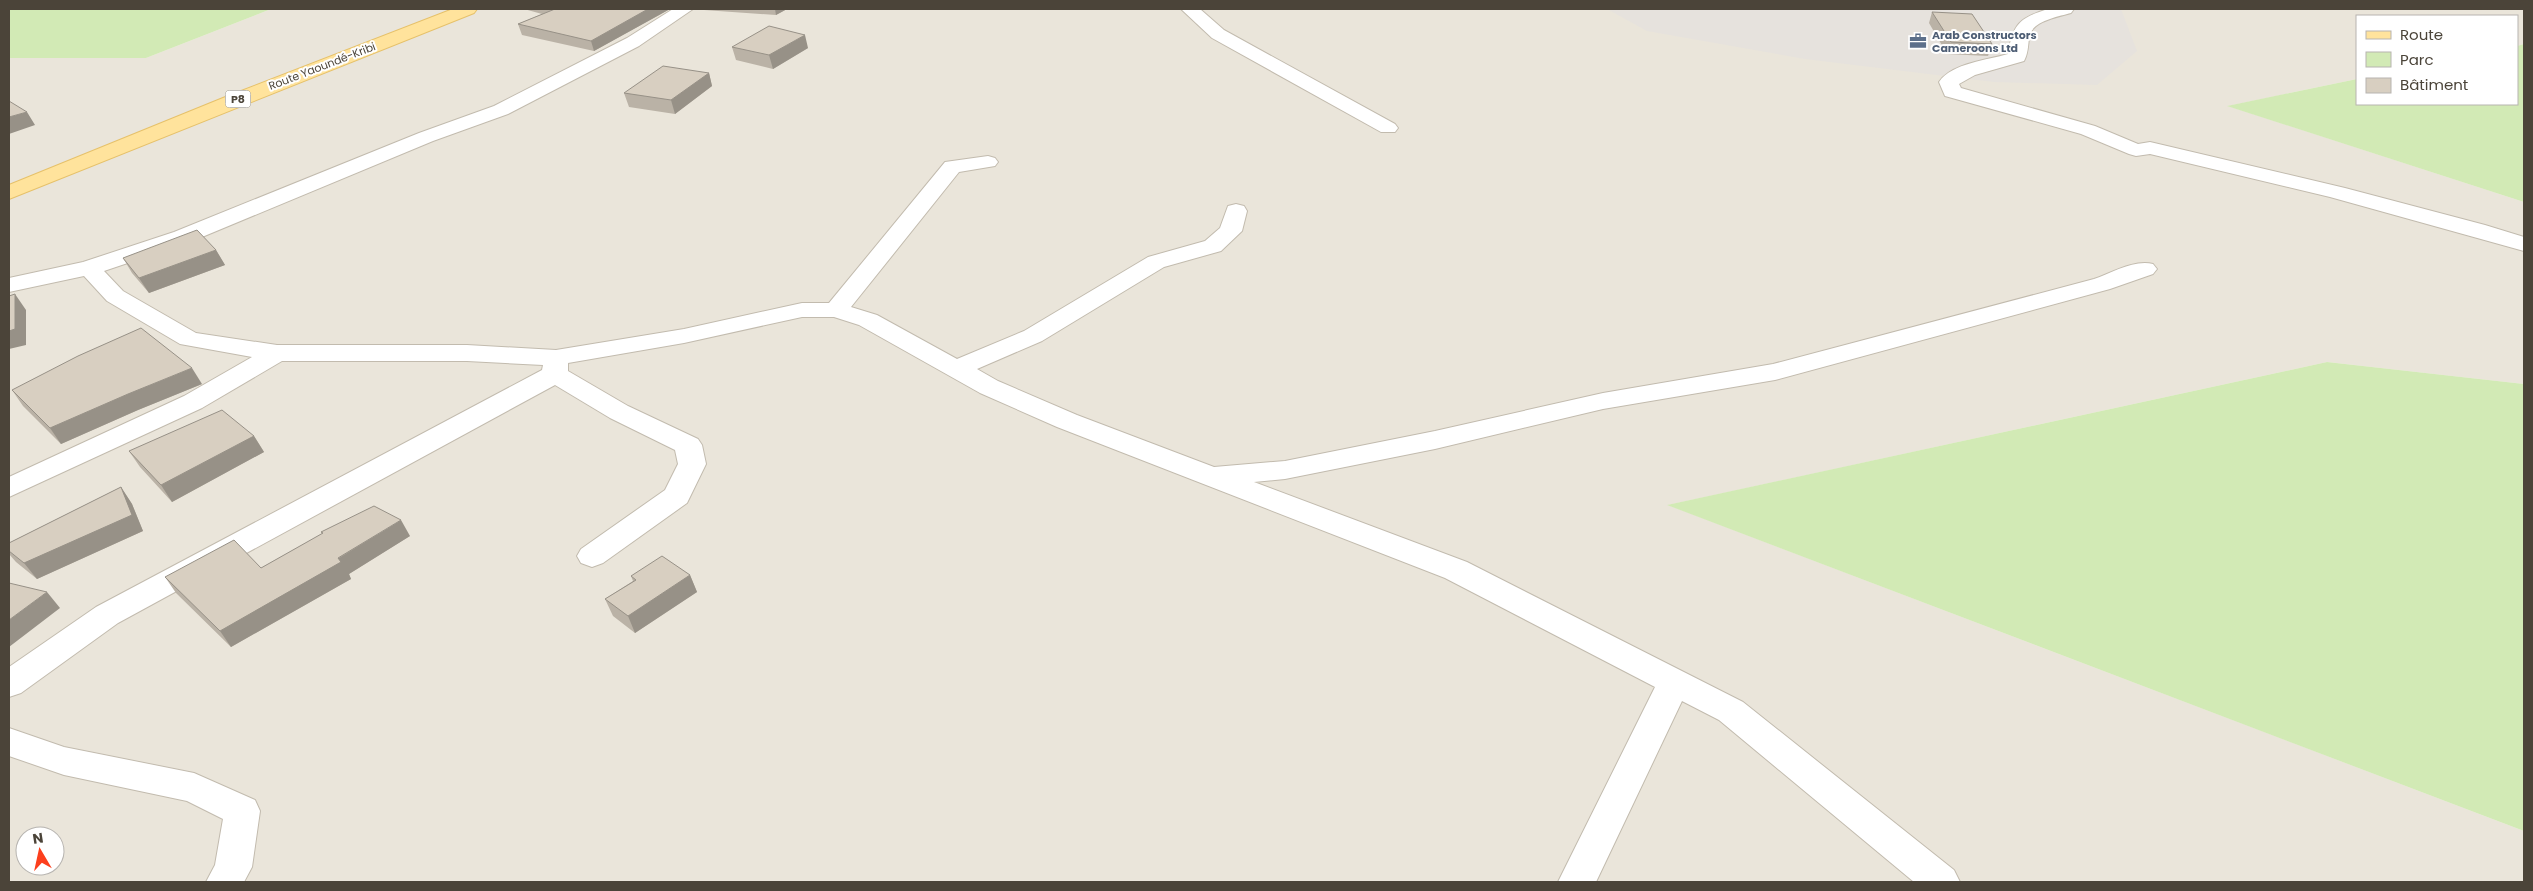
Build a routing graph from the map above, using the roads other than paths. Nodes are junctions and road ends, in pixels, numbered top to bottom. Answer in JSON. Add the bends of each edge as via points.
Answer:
{"nodes":[{"id":1,"x":468,"y":9,"type":"edge"},
{"id":2,"x":684,"y":9,"type":"edge"},
{"id":3,"x":1190,"y":9,"type":"edge"},
{"id":4,"x":2066,"y":9,"type":"edge"},
{"id":5,"x":1388,"y":128,"type":"dead end"},
{"id":6,"x":988,"y":162,"type":"dead end"},
{"id":7,"x":9,"y":192,"type":"edge"},
{"id":8,"x":1236,"y":211,"type":"dead end"},
{"id":9,"x":2524,"y":244,"type":"edge"},
{"id":10,"x":89,"y":268,"type":"junction"},
{"id":11,"x":2145,"y":269,"type":"dead end"},
{"id":12,"x":9,"y":285,"type":"edge"},
{"id":13,"x":836,"y":310,"type":"junction"},
{"id":14,"x":278,"y":353,"type":"junction"},
{"id":15,"x":556,"y":366,"type":"junction"},
{"id":16,"x":956,"y":369,"type":"junction"},
{"id":17,"x":1208,"y":477,"type":"junction"},
{"id":18,"x":9,"y":488,"type":"edge"},
{"id":19,"x":592,"y":556,"type":"dead end"},
{"id":20,"x":1674,"y":682,"type":"junction"},
{"id":21,"x":9,"y":684,"type":"edge"},
{"id":22,"x":9,"y":742,"type":"edge"},
{"id":23,"x":225,"y":882,"type":"edge"},
{"id":24,"x":1577,"y":882,"type":"edge"},
{"id":25,"x":1941,"y":882,"type":"edge"}],
"edges":[{"from":1,"to":7,"type":"main road","name":"Route Yaoundé-Kribi","number":"P8"},
{"from":2,"to":10,"type":"street","via":[[633,42],[501,110],[426,137],[182,237]]},
{"from":3,"to":5,"type":"street","via":[[1218,34]]},
{"from":4,"to":9,"type":"street","via":[[2034,19],[2021,31],[2017,57],[1968,71],[1949,82],[1952,92],[2088,130],[2136,150],[2150,148],[2325,188]]},
{"from":6,"to":13,"type":"street","via":[[952,166]]},
{"from":8,"to":16,"type":"street","via":[[1232,231],[1212,246],[1156,262],[1033,336]]},
{"from":10,"to":12,"type":"street"},
{"from":10,"to":14,"type":"street","via":[[115,296],[189,339]]},
{"from":11,"to":17,"type":"street","via":[[2102,284],[1775,372],[1604,401],[1285,470]]},
{"from":13,"to":15,"type":"street","via":[[802,310]]},
{"from":13,"to":16,"type":"street","via":[[868,320]]},
{"from":14,"to":15,"type":"street","via":[[467,352]]},
{"from":14,"to":18,"type":"street","via":[[193,402]]},
{"from":15,"to":19,"type":"street","via":[[619,412],[688,445],[692,464],[677,496]]},
{"from":15,"to":21,"type":"street","via":[[108,615]]},
{"from":16,"to":17,"type":"street","via":[[1067,421]]},
{"from":17,"to":20,"type":"street","via":[[1456,570]]},
{"from":20,"to":24,"type":"street"},
{"from":20,"to":25,"type":"street","via":[[1731,711]]},
{"from":22,"to":23,"type":"street","via":[[64,761],[194,788],[242,811],[233,867]]}]}
